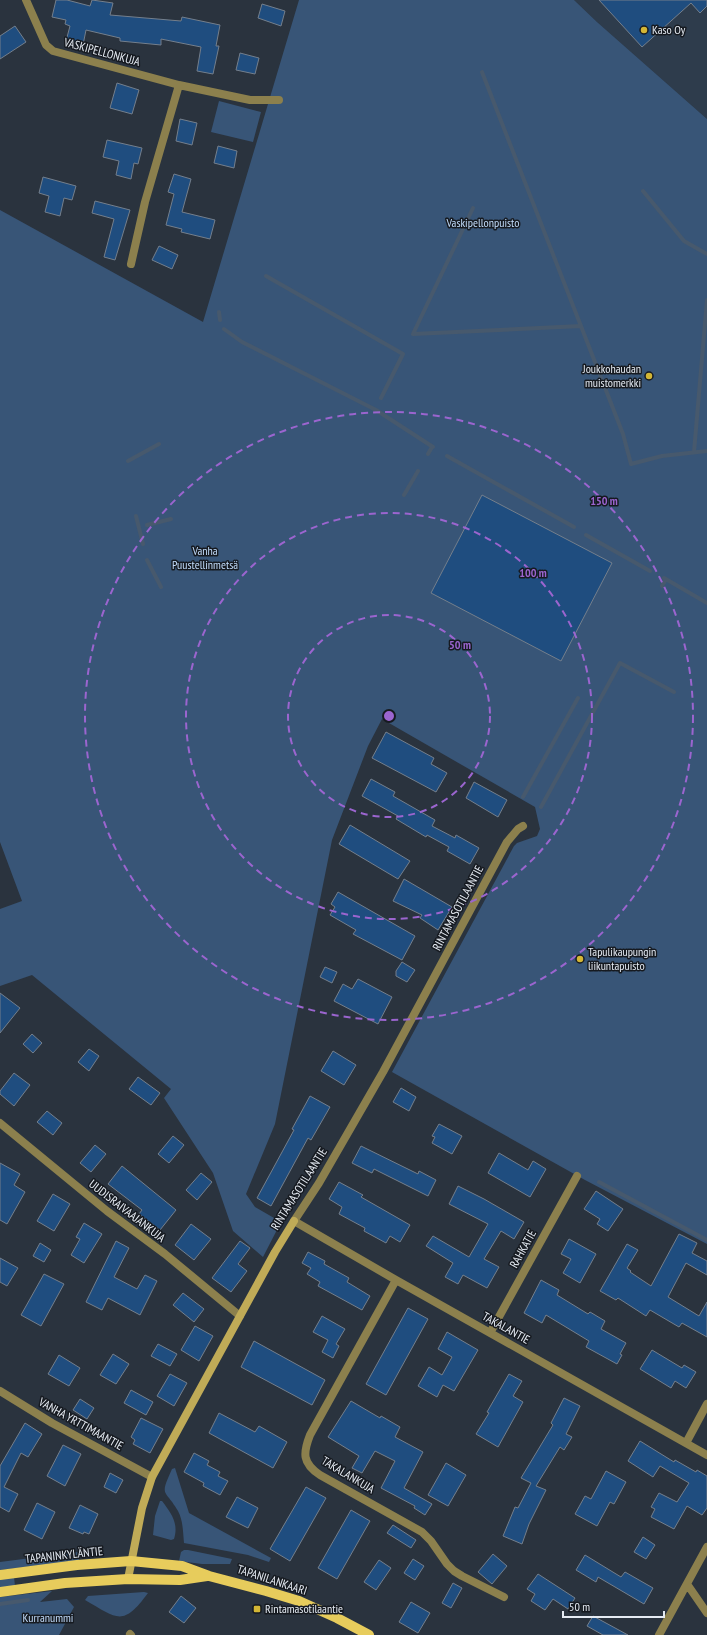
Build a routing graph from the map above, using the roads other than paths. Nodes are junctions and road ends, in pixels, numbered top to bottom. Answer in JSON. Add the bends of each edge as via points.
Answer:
{"nodes":[{"id":1,"x":26,"y":0,"type":"edge"},
{"id":2,"x":179,"y":85,"type":"junction"},
{"id":3,"x":279,"y":100,"type":"dead end"},
{"id":4,"x":131,"y":264,"type":"dead end"},
{"id":5,"x":523,"y":826,"type":"dead end"},
{"id":6,"x":0,"y":1123,"type":"edge"},
{"id":7,"x":577,"y":1176,"type":"dead end"},
{"id":8,"x":294,"y":1221,"type":"junction"},
{"id":9,"x":396,"y":1280,"type":"junction"},
{"id":10,"x":240,"y":1316,"type":"junction"},
{"id":11,"x":490,"y":1333,"type":"junction"},
{"id":12,"x":0,"y":1391,"type":"edge"},
{"id":13,"x":707,"y":1404,"type":"edge"},
{"id":14,"x":686,"y":1443,"type":"junction"},
{"id":15,"x":707,"y":1455,"type":"edge"},
{"id":16,"x":152,"y":1476,"type":"junction"},
{"id":17,"x":707,"y":1547,"type":"edge"},
{"id":18,"x":132,"y":1561,"type":"junction"},
{"id":19,"x":0,"y":1575,"type":"edge"},
{"id":20,"x":209,"y":1576,"type":"junction"},
{"id":21,"x":128,"y":1579,"type":"junction"},
{"id":22,"x":687,"y":1584,"type":"junction"},
{"id":23,"x":0,"y":1592,"type":"edge"},
{"id":24,"x":504,"y":1597,"type":"dead end"},
{"id":25,"x":707,"y":1613,"type":"edge"},
{"id":26,"x":369,"y":1635,"type":"edge"},
{"id":27,"x":659,"y":1635,"type":"edge"}],
"edges":[{"from":1,"to":2,"type":"street","name":"VASKIPELLONKUJA","via":[[46,45],[53,52]]},
{"from":2,"to":3,"type":"street","name":"VASKIPELLONKUJA","via":[[250,100]]},
{"from":2,"to":4,"type":"street","via":[[145,202]]},
{"from":5,"to":8,"type":"street","name":"RINTAMASOTILAANTIE","via":[[507,842],[383,1072]]},
{"from":6,"to":10,"type":"street","name":"UUDISRAIVAAJANKUJA"},
{"from":7,"to":11,"type":"street","name":"RAHKATIE"},
{"from":8,"to":9,"type":"street","name":"TAKALANTIE"},
{"from":8,"to":10,"type":"street","name":"RINTAMASOTILAANTIE"},
{"from":9,"to":11,"type":"street","name":"TAKALANTIE"},
{"from":9,"to":24,"type":"street","name":"TAKALANKUJA","via":[[310,1435],[304,1455],[308,1464],[320,1475],[422,1532],[454,1571]]},
{"from":10,"to":16,"type":"street","name":"RINTAMASOTILAANTIE"},
{"from":11,"to":14,"type":"street","name":"TAKALANTIE"},
{"from":12,"to":16,"type":"street","name":"VANHA YRTTIMAANTIE"},
{"from":13,"to":14,"type":"street"},
{"from":14,"to":15,"type":"street","name":"TAKALANTIE"},
{"from":16,"to":18,"type":"street","name":"RINTAMASOTILAANTIE","via":[[142,1508]]},
{"from":17,"to":22,"type":"street"},
{"from":18,"to":19,"type":"main road","name":"TAPANINKYLÄNTIE"},
{"from":18,"to":20,"type":"main road","name":"TAPANILANKAARI","via":[[182,1566]]},
{"from":18,"to":21,"type":"street","name":"RINTAMASOTILAANTIE"},
{"from":20,"to":21,"type":"main road","name":"TAPANILANKAARI","via":[[180,1580]]},
{"from":20,"to":26,"type":"main road","name":"TAPANILANKAARI","via":[[298,1601]]},
{"from":21,"to":23,"type":"main road"},
{"from":22,"to":25,"type":"street"},
{"from":22,"to":27,"type":"street"}]}
